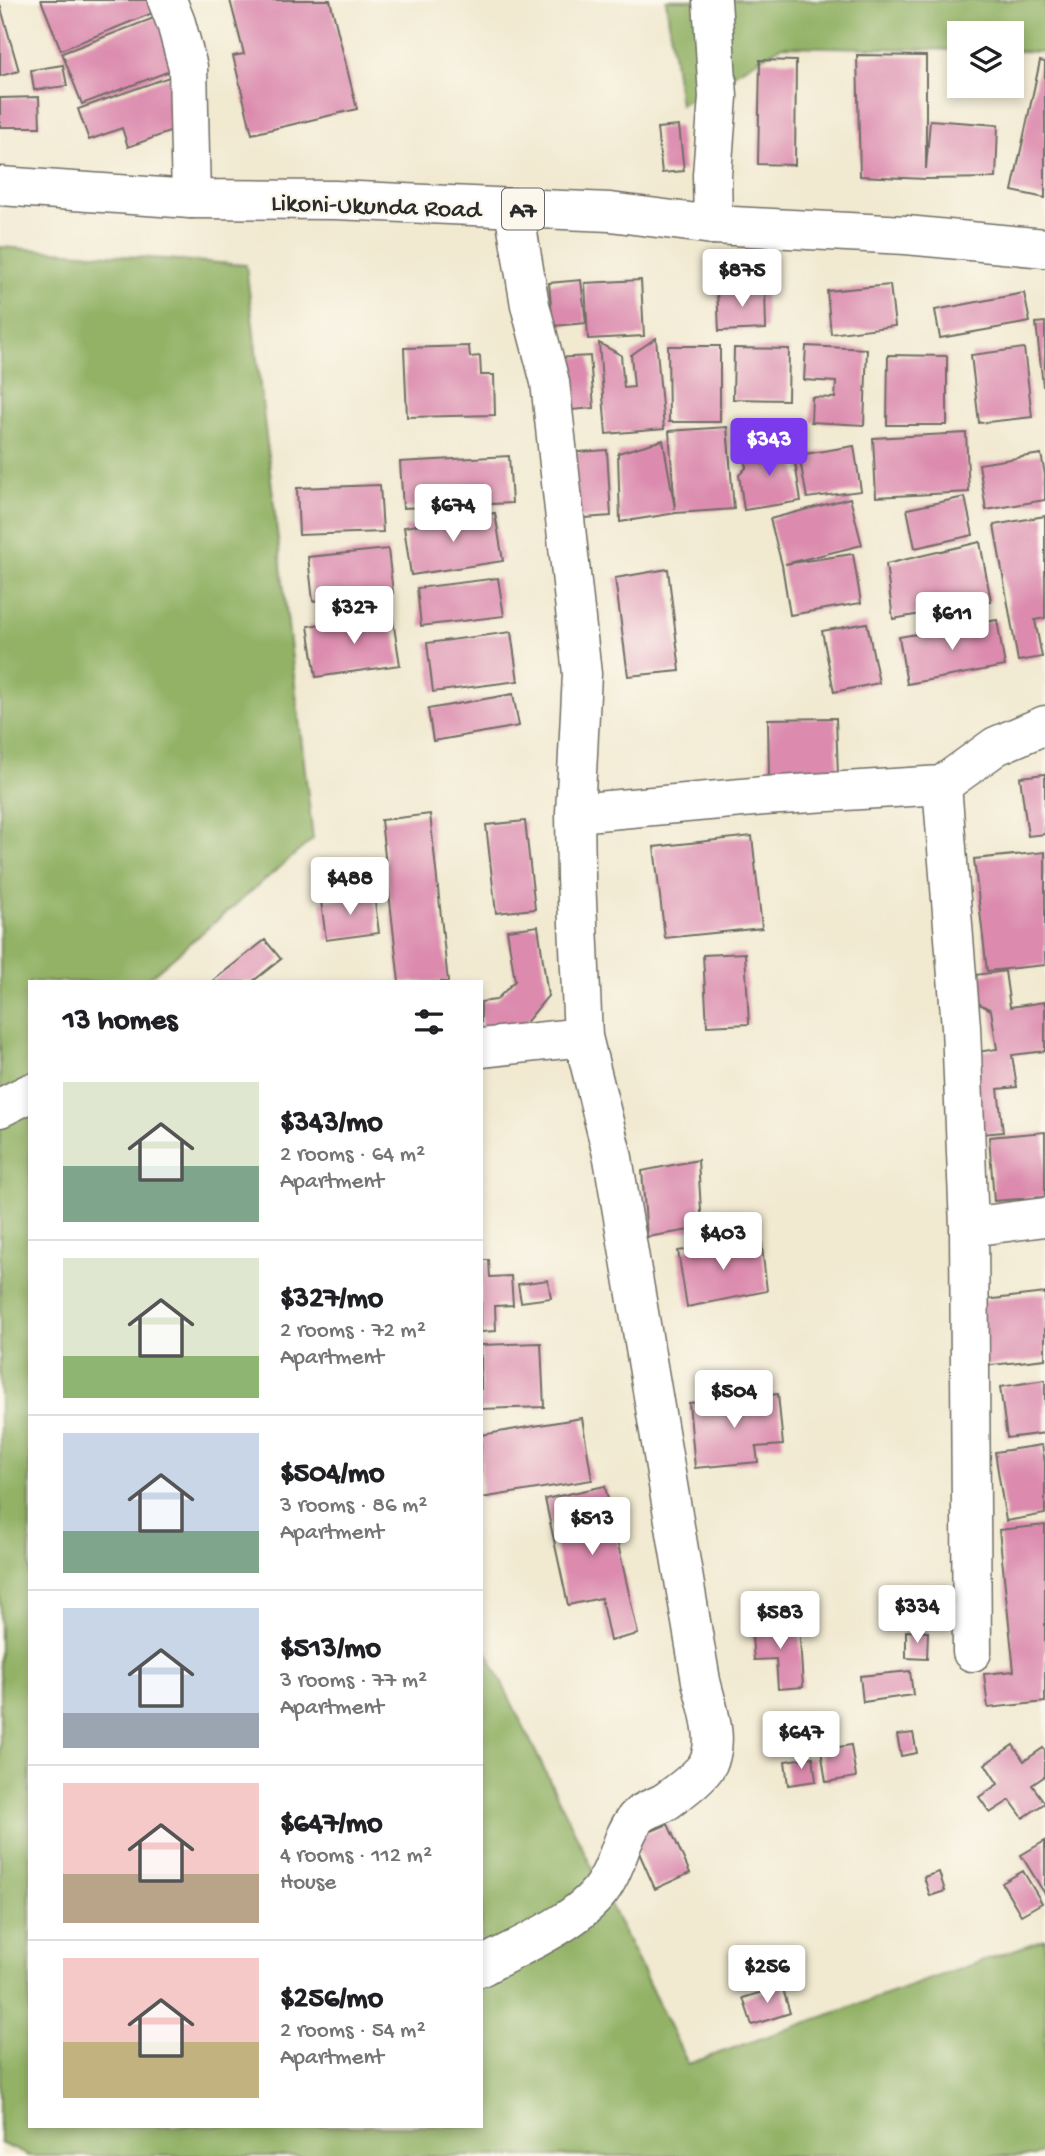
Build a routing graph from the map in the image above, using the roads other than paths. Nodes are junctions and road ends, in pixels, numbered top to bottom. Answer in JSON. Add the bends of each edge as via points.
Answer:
{"nodes":[{"id":1,"x":167,"y":0,"type":"edge"},
{"id":2,"x":712,"y":0,"type":"edge"},
{"id":3,"x":0,"y":186,"type":"edge"},
{"id":4,"x":191,"y":200,"type":"junction"},
{"id":5,"x":514,"y":209,"type":"junction"},
{"id":6,"x":713,"y":225,"type":"junction"},
{"id":7,"x":1045,"y":248,"type":"edge"},
{"id":8,"x":1045,"y":725,"type":"edge"},
{"id":9,"x":942,"y":785,"type":"junction"},
{"id":10,"x":575,"y":813,"type":"junction"},
{"id":11,"x":583,"y":1037,"type":"junction"},
{"id":12,"x":483,"y":1048,"type":"edge"},
{"id":13,"x":28,"y":1094,"type":"edge"},
{"id":14,"x":0,"y":1108,"type":"edge"},
{"id":15,"x":1045,"y":1217,"type":"edge"},
{"id":16,"x":969,"y":1227,"type":"junction"},
{"id":17,"x":972,"y":1652,"type":"dead end"},
{"id":18,"x":483,"y":1966,"type":"edge"}],
"edges":[{"from":1,"to":4,"type":"main road","via":[[188,68]]},
{"from":2,"to":6,"type":"main road","via":[[718,97]]},
{"from":3,"to":4,"type":"main road","name":"Likoni-Ukunda Road","number":"A7"},
{"from":4,"to":5,"type":"main road","name":"Likoni-Ukunda Road","number":"A7","via":[[359,200]]},
{"from":5,"to":6,"type":"main road","name":"Likoni-Ukunda Road","number":"A7","via":[[610,212]]},
{"from":5,"to":10,"type":"main road","via":[[530,305],[550,382],[582,674]]},
{"from":6,"to":7,"type":"main road","name":"Likoni-Ukunda Road","number":"A7"},
{"from":8,"to":9,"type":"main road","via":[[996,746]]},
{"from":9,"to":10,"type":"main road"},
{"from":9,"to":16,"type":"main road","via":[[961,1027]]},
{"from":10,"to":11,"type":"main road"},
{"from":11,"to":12,"type":"main road"},
{"from":11,"to":18,"type":"main road","via":[[613,1158],[712,1754],[705,1769],[665,1802],[639,1815],[624,1835],[608,1880],[594,1900]]},
{"from":13,"to":14,"type":"main road"},
{"from":15,"to":16,"type":"main road"},
{"from":16,"to":17,"type":"main road"}]}
